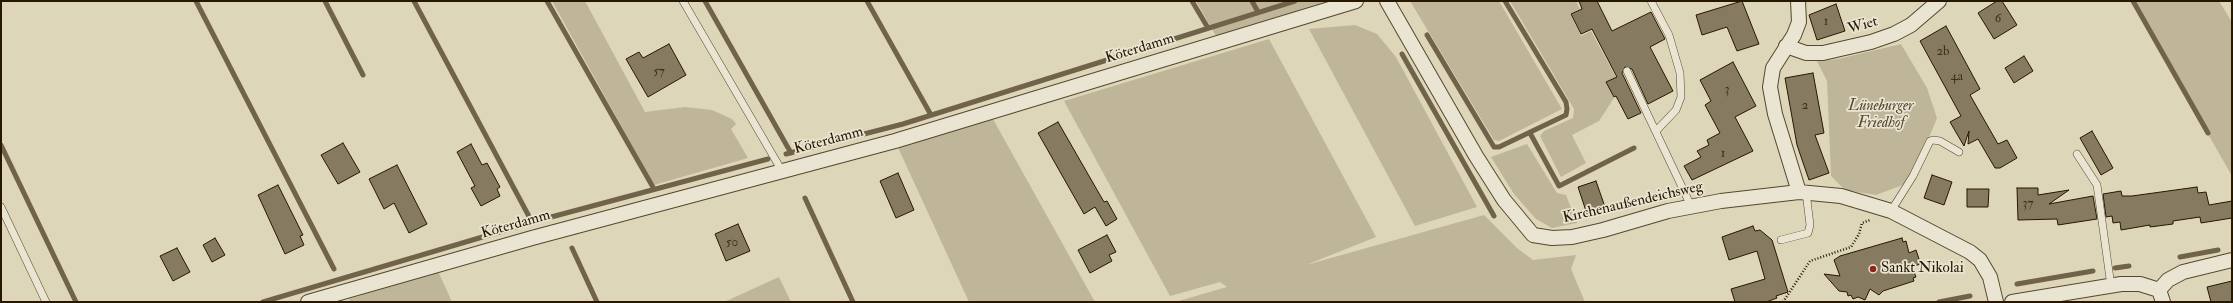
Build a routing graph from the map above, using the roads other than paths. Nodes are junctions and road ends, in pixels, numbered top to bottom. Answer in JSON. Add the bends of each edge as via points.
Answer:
{"nodes":[{"id":1,"x":683,"y":1,"type":"edge"},
{"id":2,"x":1356,"y":1,"type":"edge"},
{"id":3,"x":1388,"y":1,"type":"edge"},
{"id":4,"x":1651,"y":1,"type":"edge"},
{"id":5,"x":1798,"y":1,"type":"edge"},
{"id":6,"x":1939,"y":1,"type":"edge"},
{"id":7,"x":1786,"y":46,"type":"junction"},
{"id":8,"x":1627,"y":71,"type":"dead end"},
{"id":9,"x":1657,"y":130,"type":"junction"},
{"id":10,"x":1959,"y":152,"type":"dead end"},
{"id":11,"x":2077,"y":154,"type":"dead end"},
{"id":12,"x":782,"y":171,"type":"junction"},
{"id":13,"x":1802,"y":192,"type":"junction"},
{"id":14,"x":1690,"y":206,"type":"junction"},
{"id":15,"x":1,"y":207,"type":"edge"},
{"id":16,"x":1891,"y":211,"type":"junction"},
{"id":17,"x":1781,"y":240,"type":"dead end"},
{"id":18,"x":2232,"y":260,"type":"edge"},
{"id":19,"x":2112,"y":286,"type":"junction"},
{"id":20,"x":2161,"y":296,"type":"edge"},
{"id":21,"x":46,"y":302,"type":"edge"},
{"id":22,"x":308,"y":302,"type":"edge"},
{"id":23,"x":1996,"y":302,"type":"edge"},
{"id":24,"x":2012,"y":302,"type":"edge"}],
"edges":[{"from":1,"to":12,"type":"lane"},
{"from":2,"to":12,"type":"street","name":"Köterdamm","via":[[895,141]]},
{"from":3,"to":14,"type":"street","name":"Kirchenaußendeichsweg","via":[[1476,156],[1504,200],[1533,235],[1552,238],[1572,237]]},
{"from":4,"to":9,"type":"lane","via":[[1669,34],[1680,73],[1681,97],[1676,110]]},
{"from":5,"to":7,"type":"street","via":[[1799,22]]},
{"from":6,"to":7,"type":"street","name":"Wiet","via":[[1911,25],[1871,42],[1823,54],[1806,53]]},
{"from":7,"to":13,"type":"street","via":[[1773,68],[1770,87],[1775,114]]},
{"from":8,"to":9,"type":"lane"},
{"from":9,"to":14,"type":"lane"},
{"from":10,"to":16,"type":"lane","via":[[1940,141],[1930,141],[1913,176]]},
{"from":11,"to":19,"type":"lane","via":[[2097,185]]},
{"from":12,"to":22,"type":"street","name":"Köterdamm","via":[[532,238]]},
{"from":13,"to":14,"type":"street","name":"Kirchenaußendeichsweg"},
{"from":13,"to":16,"type":"street","name":"Kirchenaußendeichsweg","via":[[1841,196]]},
{"from":13,"to":17,"type":"lane","via":[[1810,224],[1808,233]]},
{"from":15,"to":21,"type":"lane"},
{"from":16,"to":23,"type":"street","name":"Kirchenaußendeichsweg","via":[[1980,260],[1990,277]]},
{"from":18,"to":20,"type":"street","via":[[2183,272],[2168,280]]},
{"from":19,"to":20,"type":"street","via":[[2132,284]]},
{"from":19,"to":24,"type":"street"}]}
